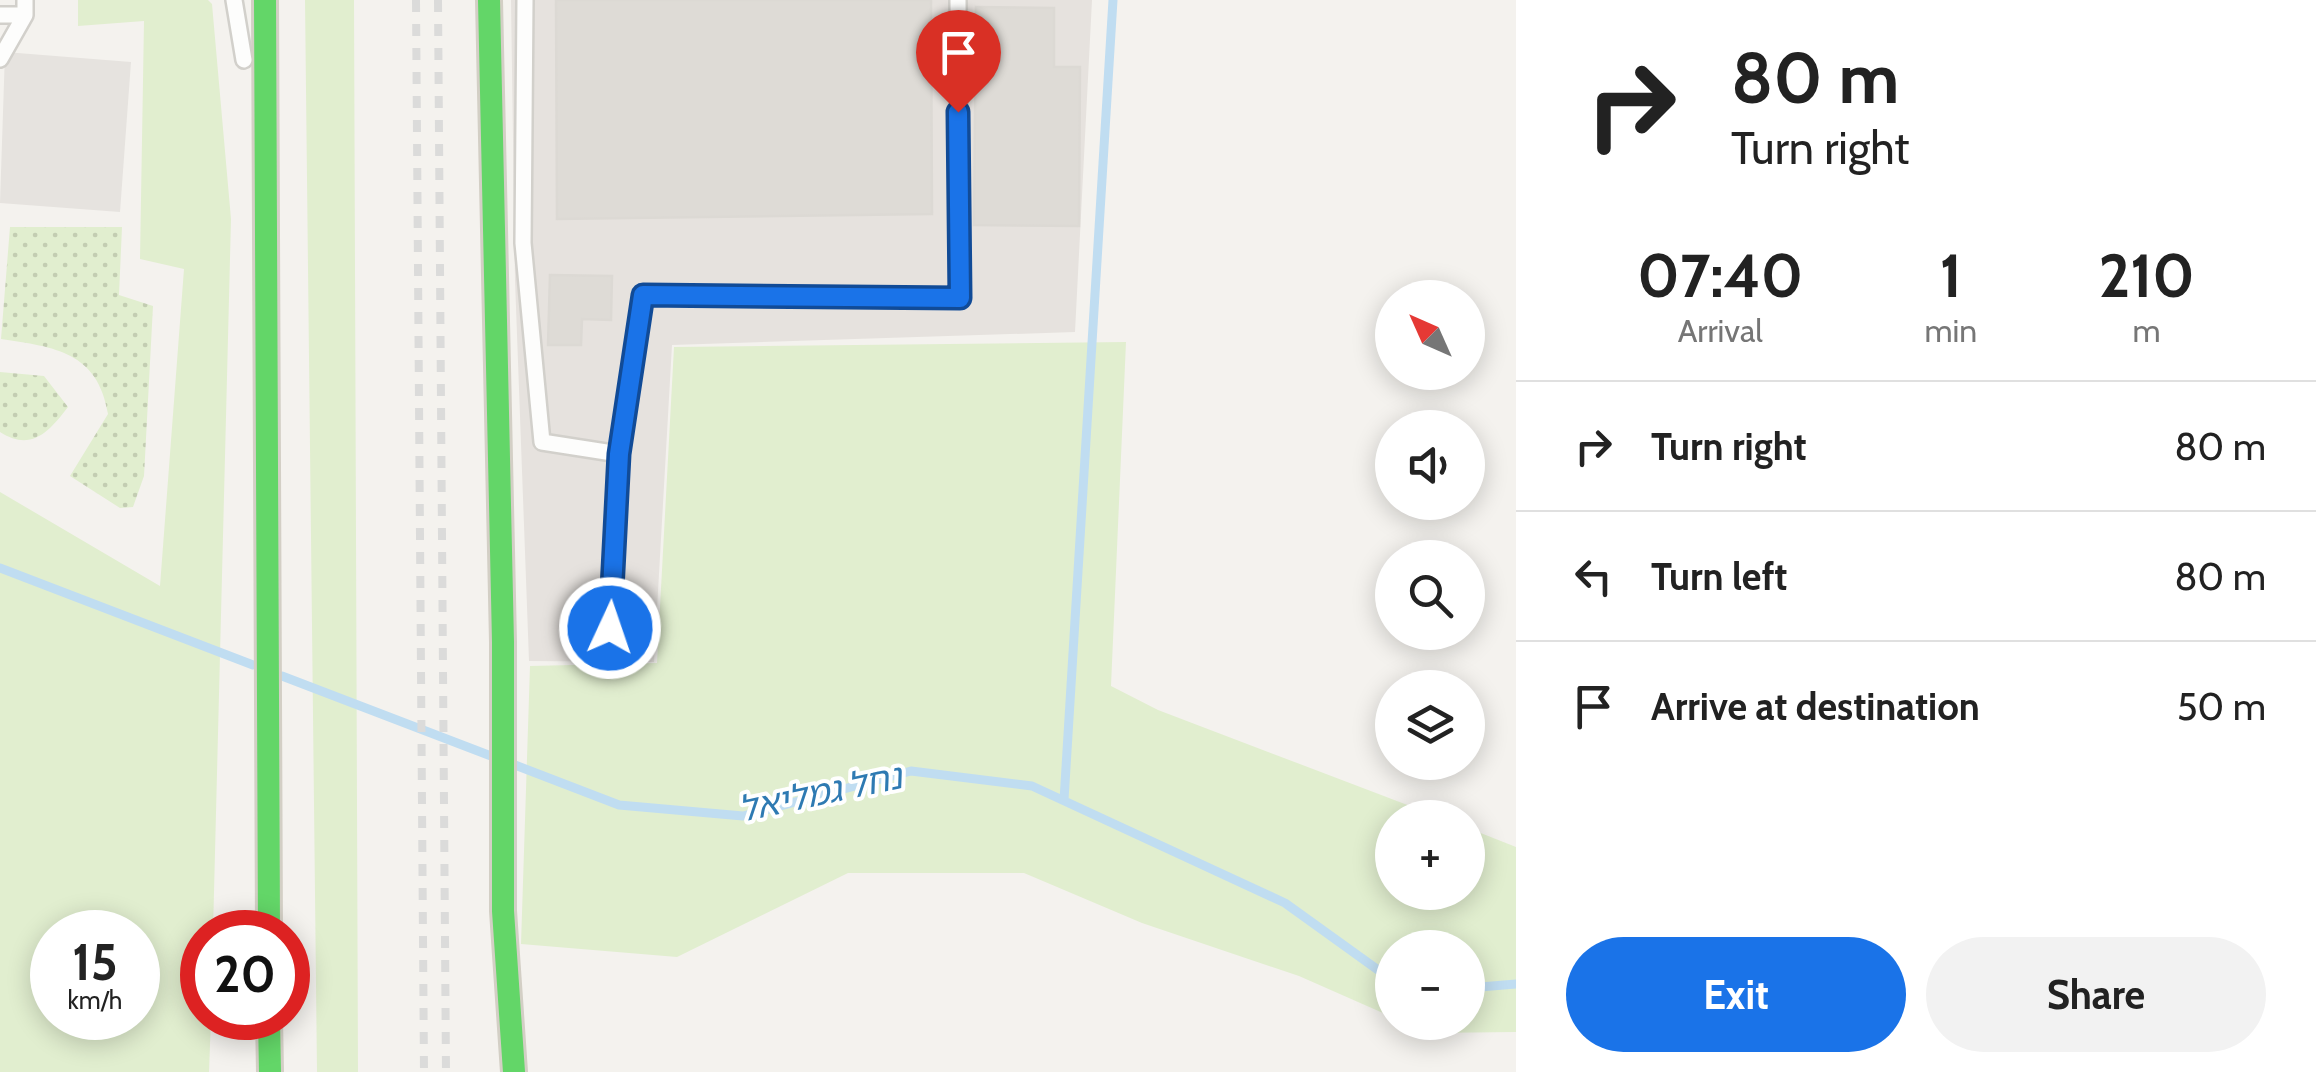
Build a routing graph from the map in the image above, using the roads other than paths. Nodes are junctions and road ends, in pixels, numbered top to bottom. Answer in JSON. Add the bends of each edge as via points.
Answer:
{"nodes":[{"id":1,"x":234,"y":0,"type":"edge"},
{"id":2,"x":264,"y":0,"type":"edge"},
{"id":3,"x":489,"y":0,"type":"edge"},
{"id":4,"x":525,"y":0,"type":"edge"},
{"id":5,"x":958,"y":0,"type":"edge"},
{"id":6,"x":25,"y":8,"type":"edge"},
{"id":7,"x":0,"y":15,"type":"edge"},
{"id":8,"x":0,"y":59,"type":"edge"},
{"id":9,"x":266,"y":213,"type":"junction"},
{"id":10,"x":619,"y":454,"type":"junction"},
{"id":11,"x":610,"y":628,"type":"dead end"},
{"id":12,"x":269,"y":910,"type":"edge"},
{"id":13,"x":269,"y":1040,"type":"edge"},
{"id":14,"x":270,"y":1072,"type":"edge"},
{"id":15,"x":514,"y":1072,"type":"edge"}],
"edges":[{"from":1,"to":9,"type":"lane"},
{"from":2,"to":9,"type":"street"},
{"from":3,"to":15,"type":"street","via":[[503,882]]},
{"from":4,"to":10,"type":"lane","via":[[524,243],[542,442]]},
{"from":5,"to":10,"type":"lane","via":[[960,298],[643,295]]},
{"from":6,"to":7,"type":"lane"},
{"from":6,"to":8,"type":"lane"},
{"from":9,"to":12,"type":"street"},
{"from":10,"to":11,"type":"lane"},
{"from":13,"to":14,"type":"street"}]}
